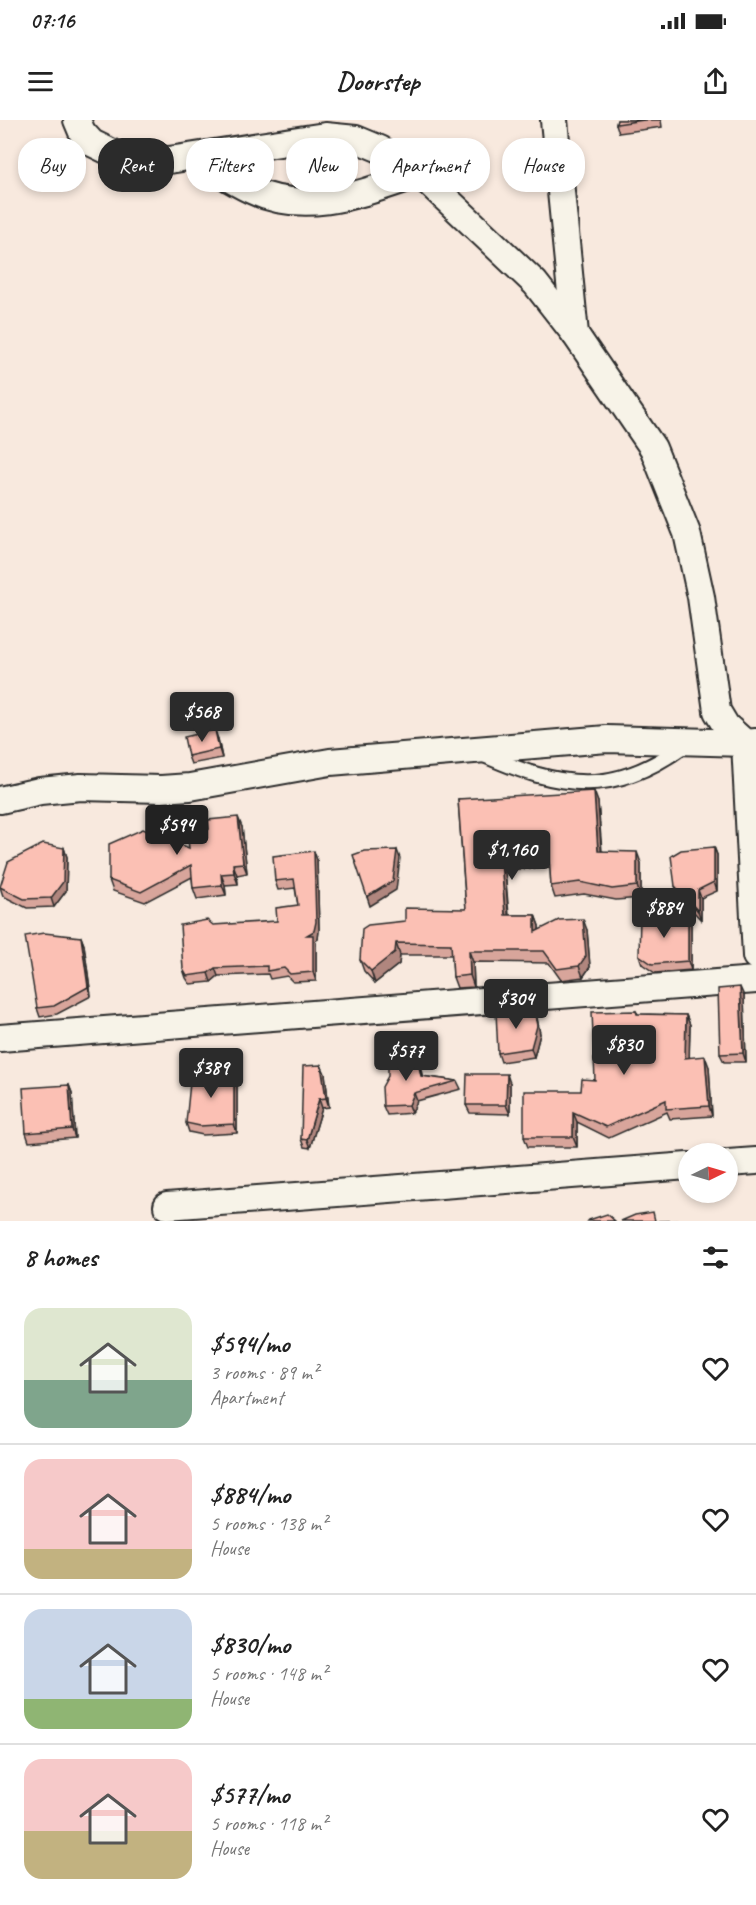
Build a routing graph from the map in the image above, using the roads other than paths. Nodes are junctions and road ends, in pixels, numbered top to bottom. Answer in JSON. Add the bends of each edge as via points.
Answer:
{"nodes":[{"id":1,"x":77,"y":120,"type":"edge"},
{"id":2,"x":554,"y":120,"type":"edge"},
{"id":3,"x":274,"y":144,"type":"edge"},
{"id":4,"x":370,"y":145,"type":"edge"},
{"id":5,"x":186,"y":158,"type":"edge"},
{"id":6,"x":370,"y":191,"type":"edge"},
{"id":7,"x":257,"y":192,"type":"edge"},
{"id":8,"x":439,"y":192,"type":"edge"},
{"id":9,"x":575,"y":334,"type":"junction"},
{"id":10,"x":690,"y":741,"type":"junction"},
{"id":11,"x":750,"y":742,"type":"edge"},
{"id":12,"x":472,"y":749,"type":"junction"},
{"id":13,"x":0,"y":800,"type":"edge"},
{"id":14,"x":756,"y":956,"type":"edge"},
{"id":15,"x":756,"y":980,"type":"edge"},
{"id":16,"x":0,"y":1038,"type":"edge"},
{"id":17,"x":756,"y":1161,"type":"edge"},
{"id":18,"x":738,"y":1162,"type":"edge"},
{"id":19,"x":678,"y":1167,"type":"edge"},
{"id":20,"x":167,"y":1206,"type":"dead end"}],
"edges":[{"from":1,"to":5,"type":"street","via":[[92,143],[123,159]]},
{"from":2,"to":9,"type":"street"},
{"from":3,"to":4,"type":"street","via":[[325,136],[356,139]]},
{"from":6,"to":7,"type":"street","via":[[331,202],[275,198]]},
{"from":8,"to":9,"type":"street","via":[[535,283]]},
{"from":9,"to":11,"type":"street","via":[[653,448],[687,533],[701,597],[717,711],[726,726]]},
{"from":10,"to":11,"type":"street"},
{"from":10,"to":12,"type":"street","via":[[607,739]]},
{"from":10,"to":12,"type":"lane","via":[[660,764],[598,783],[541,778]]},
{"from":11,"to":14,"type":"street"},
{"from":12,"to":13,"type":"street","via":[[330,762],[190,787],[81,787]]},
{"from":15,"to":16,"type":"street"},
{"from":17,"to":18,"type":"street"},
{"from":19,"to":20,"type":"street"}]}
